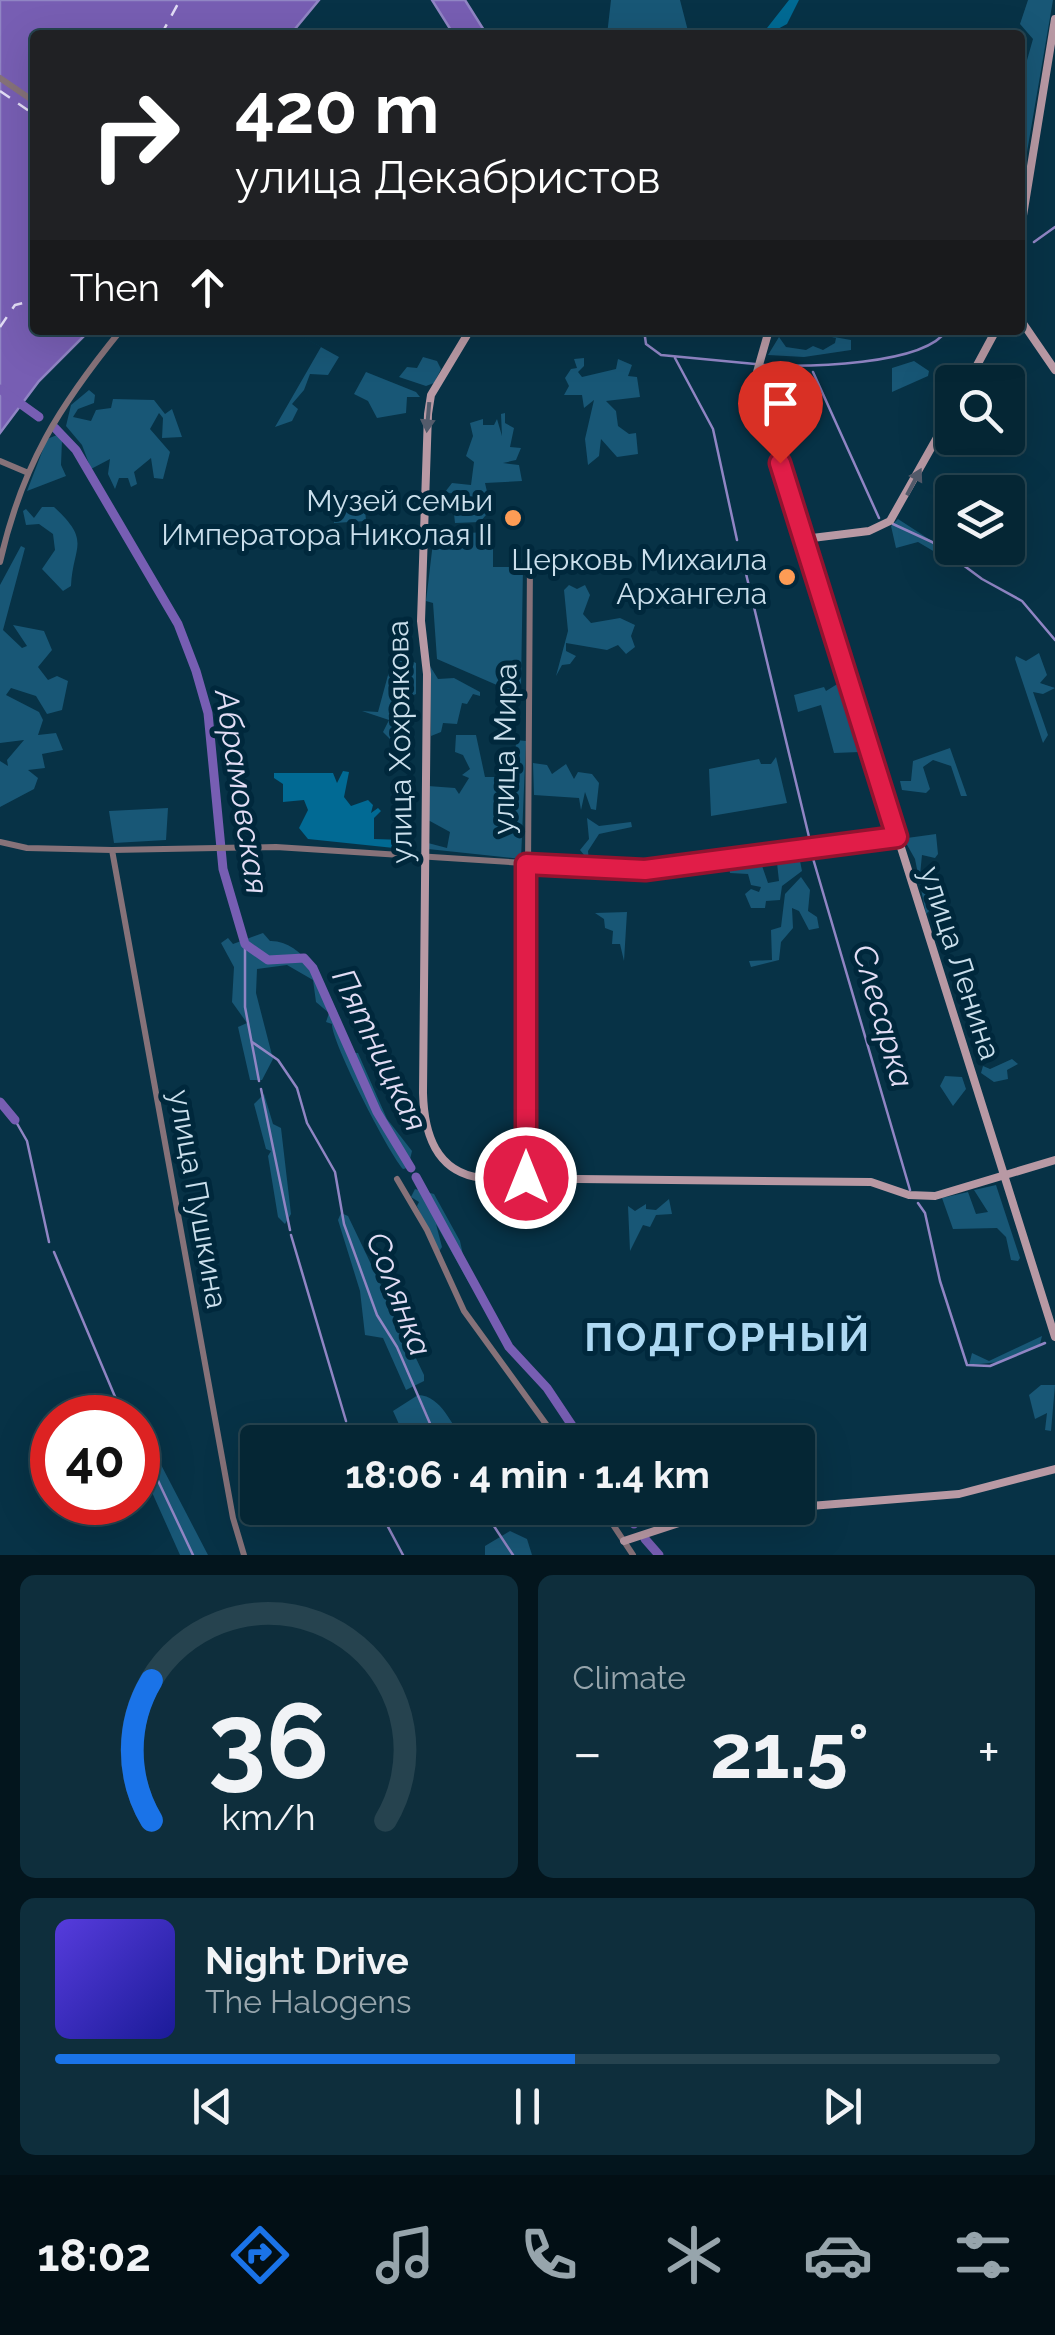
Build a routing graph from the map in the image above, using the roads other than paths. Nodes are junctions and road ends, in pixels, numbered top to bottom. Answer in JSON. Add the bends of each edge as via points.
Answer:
{"nodes":[{"id":1,"x":1055,"y":18,"type":"edge"},
{"id":2,"x":0,"y":78,"type":"edge"},
{"id":3,"x":30,"y":99,"type":"edge"},
{"id":4,"x":1025,"y":192,"type":"edge"},
{"id":5,"x":1025,"y":326,"type":"edge"},
{"id":6,"x":117,"y":335,"type":"edge"},
{"id":7,"x":467,"y":335,"type":"edge"},
{"id":8,"x":768,"y":335,"type":"edge"},
{"id":9,"x":993,"y":335,"type":"edge"},
{"id":10,"x":977,"y":365,"type":"edge"},
{"id":11,"x":1055,"y":370,"type":"edge"},
{"id":12,"x":935,"y":441,"type":"edge"},
{"id":13,"x":0,"y":461,"type":"edge"},
{"id":14,"x":26,"y":472,"type":"junction"},
{"id":15,"x":804,"y":539,"type":"junction"},
{"id":16,"x":530,"y":560,"type":"dead end"},
{"id":17,"x":0,"y":562,"type":"edge"},
{"id":18,"x":897,"y":837,"type":"junction"},
{"id":19,"x":0,"y":842,"type":"edge"},
{"id":20,"x":112,"y":850,"type":"junction"},
{"id":21,"x":424,"y":857,"type":"junction"},
{"id":22,"x":526,"y":864,"type":"junction"},
{"id":23,"x":1055,"y":1160,"type":"edge"},
{"id":24,"x":1004,"y":1176,"type":"junction"},
{"id":25,"x":526,"y":1178,"type":"junction"},
{"id":26,"x":397,"y":1179,"type":"dead end"},
{"id":27,"x":1055,"y":1337,"type":"edge"},
{"id":28,"x":547,"y":1425,"type":"edge"},
{"id":29,"x":1055,"y":1469,"type":"edge"},
{"id":30,"x":815,"y":1505,"type":"edge"},
{"id":31,"x":613,"y":1525,"type":"edge"},
{"id":32,"x":670,"y":1525,"type":"edge"},
{"id":33,"x":624,"y":1541,"type":"junction"},
{"id":34,"x":244,"y":1555,"type":"edge"},
{"id":35,"x":633,"y":1555,"type":"edge"}],
"edges":[{"from":1,"to":4,"type":"main road"},
{"from":2,"to":3,"type":"street"},
{"from":5,"to":11,"type":"main road"},
{"from":6,"to":14,"type":"street","via":[[65,401]]},
{"from":7,"to":21,"type":"main road","name":"улица Хохрякова","one_way":true,"via":[[431,395]]},
{"from":8,"to":15,"type":"main road","name":"улица Ленина","via":[[758,393]]},
{"from":9,"to":10,"type":"main road"},
{"from":15,"to":12,"type":"main road","one_way":true,"via":[[869,531],[890,521]]},
{"from":13,"to":14,"type":"street"},
{"from":14,"to":17,"type":"street"},
{"from":15,"to":18,"type":"main road","name":"улица Ленина"},
{"from":16,"to":22,"type":"street","name":"улица Мира"},
{"from":18,"to":22,"type":"street","via":[[645,870]]},
{"from":18,"to":24,"type":"main road","name":"улица Ленина"},
{"from":19,"to":20,"type":"street"},
{"from":20,"to":21,"type":"street"},
{"from":20,"to":34,"type":"street","name":"улица Пушкина"},
{"from":21,"to":22,"type":"street"},
{"from":21,"to":25,"type":"main road","name":"улица Хохрякова","via":[[423,1104],[429,1134],[442,1161],[464,1175]]},
{"from":22,"to":25,"type":"street","name":"улица Мира"},
{"from":23,"to":24,"type":"main road"},
{"from":24,"to":25,"type":"main road","via":[[930,1196],[871,1182]]},
{"from":24,"to":27,"type":"main road","name":"улица Ленина"},
{"from":26,"to":28,"type":"street","via":[[464,1311]]},
{"from":29,"to":30,"type":"main road","via":[[959,1494]]},
{"from":31,"to":33,"type":"street"},
{"from":32,"to":33,"type":"main road"},
{"from":33,"to":35,"type":"street"}]}
